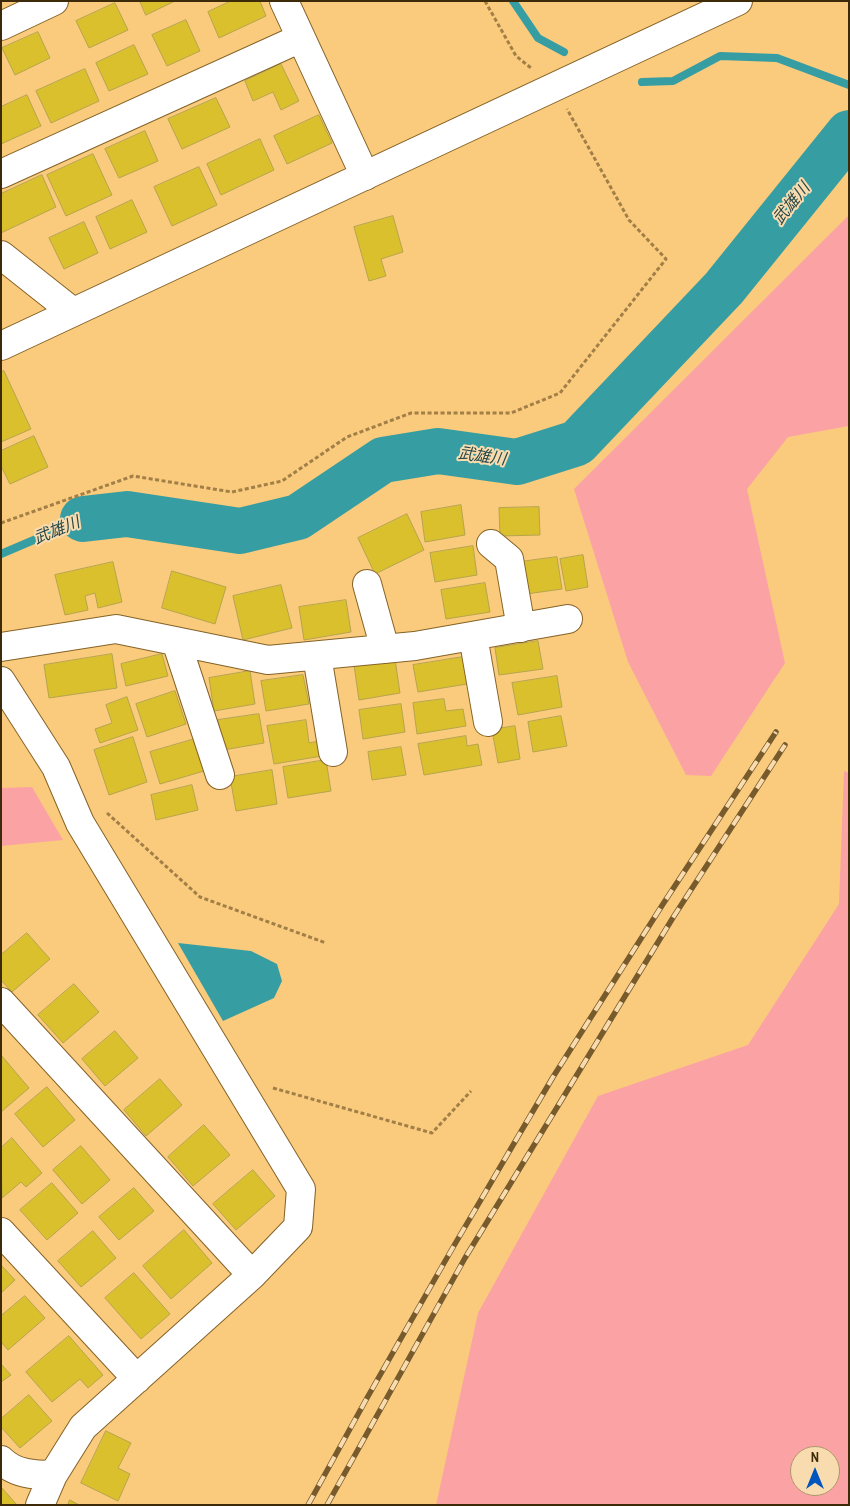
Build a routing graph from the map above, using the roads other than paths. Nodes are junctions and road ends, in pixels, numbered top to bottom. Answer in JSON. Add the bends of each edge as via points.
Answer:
{"nodes":[{"id":1,"x":54,"y":1,"type":"edge"},
{"id":2,"x":284,"y":1,"type":"edge"},
{"id":3,"x":738,"y":1,"type":"edge"},
{"id":4,"x":1,"y":26,"type":"edge"},
{"id":5,"x":300,"y":38,"type":"junction"},
{"id":6,"x":1,"y":174,"type":"edge"},
{"id":7,"x":365,"y":176,"type":"junction"},
{"id":8,"x":1,"y":255,"type":"edge"},
{"id":9,"x":73,"y":312,"type":"junction"},
{"id":10,"x":1,"y":346,"type":"edge"},
{"id":11,"x":491,"y":544,"type":"dead end"},
{"id":12,"x":367,"y":584,"type":"dead end"},
{"id":13,"x":568,"y":619,"type":"dead end"},
{"id":14,"x":521,"y":628,"type":"junction"},
{"id":15,"x":473,"y":636,"type":"junction"},
{"id":16,"x":176,"y":641,"type":"junction"},
{"id":17,"x":1,"y":647,"type":"edge"},
{"id":18,"x":386,"y":649,"type":"junction"},
{"id":19,"x":317,"y":656,"type":"junction"},
{"id":20,"x":1,"y":681,"type":"edge"},
{"id":21,"x":488,"y":722,"type":"dead end"},
{"id":22,"x":333,"y":752,"type":"dead end"},
{"id":23,"x":220,"y":775,"type":"dead end"},
{"id":24,"x":1,"y":1002,"type":"edge"},
{"id":25,"x":1,"y":1232,"type":"edge"},
{"id":26,"x":252,"y":1275,"type":"junction"},
{"id":27,"x":136,"y":1379,"type":"junction"},
{"id":28,"x":1,"y":1460,"type":"edge"},
{"id":29,"x":53,"y":1475,"type":"junction"},
{"id":30,"x":40,"y":1505,"type":"edge"}],
"edges":[{"from":1,"to":4,"type":"street"},
{"from":2,"to":5,"type":"street"},
{"from":3,"to":7,"type":"street"},
{"from":5,"to":6,"type":"street"},
{"from":5,"to":7,"type":"street"},
{"from":7,"to":9,"type":"street"},
{"from":8,"to":9,"type":"street"},
{"from":9,"to":10,"type":"street"},
{"from":11,"to":14,"type":"street","via":[[509,559]]},
{"from":12,"to":18,"type":"street"},
{"from":13,"to":14,"type":"street"},
{"from":14,"to":15,"type":"street"},
{"from":15,"to":18,"type":"street"},
{"from":15,"to":21,"type":"street"},
{"from":16,"to":17,"type":"street","via":[[116,629]]},
{"from":16,"to":19,"type":"street","via":[[268,660]]},
{"from":16,"to":23,"type":"street"},
{"from":18,"to":19,"type":"street"},
{"from":19,"to":22,"type":"street"},
{"from":20,"to":26,"type":"street","via":[[56,767],[80,824],[301,1189],[298,1227]]},
{"from":24,"to":26,"type":"street"},
{"from":25,"to":27,"type":"street"},
{"from":26,"to":27,"type":"street"},
{"from":27,"to":29,"type":"street","via":[[83,1427]]},
{"from":28,"to":29,"type":"street","via":[[32,1475]]},
{"from":29,"to":30,"type":"street"}]}
